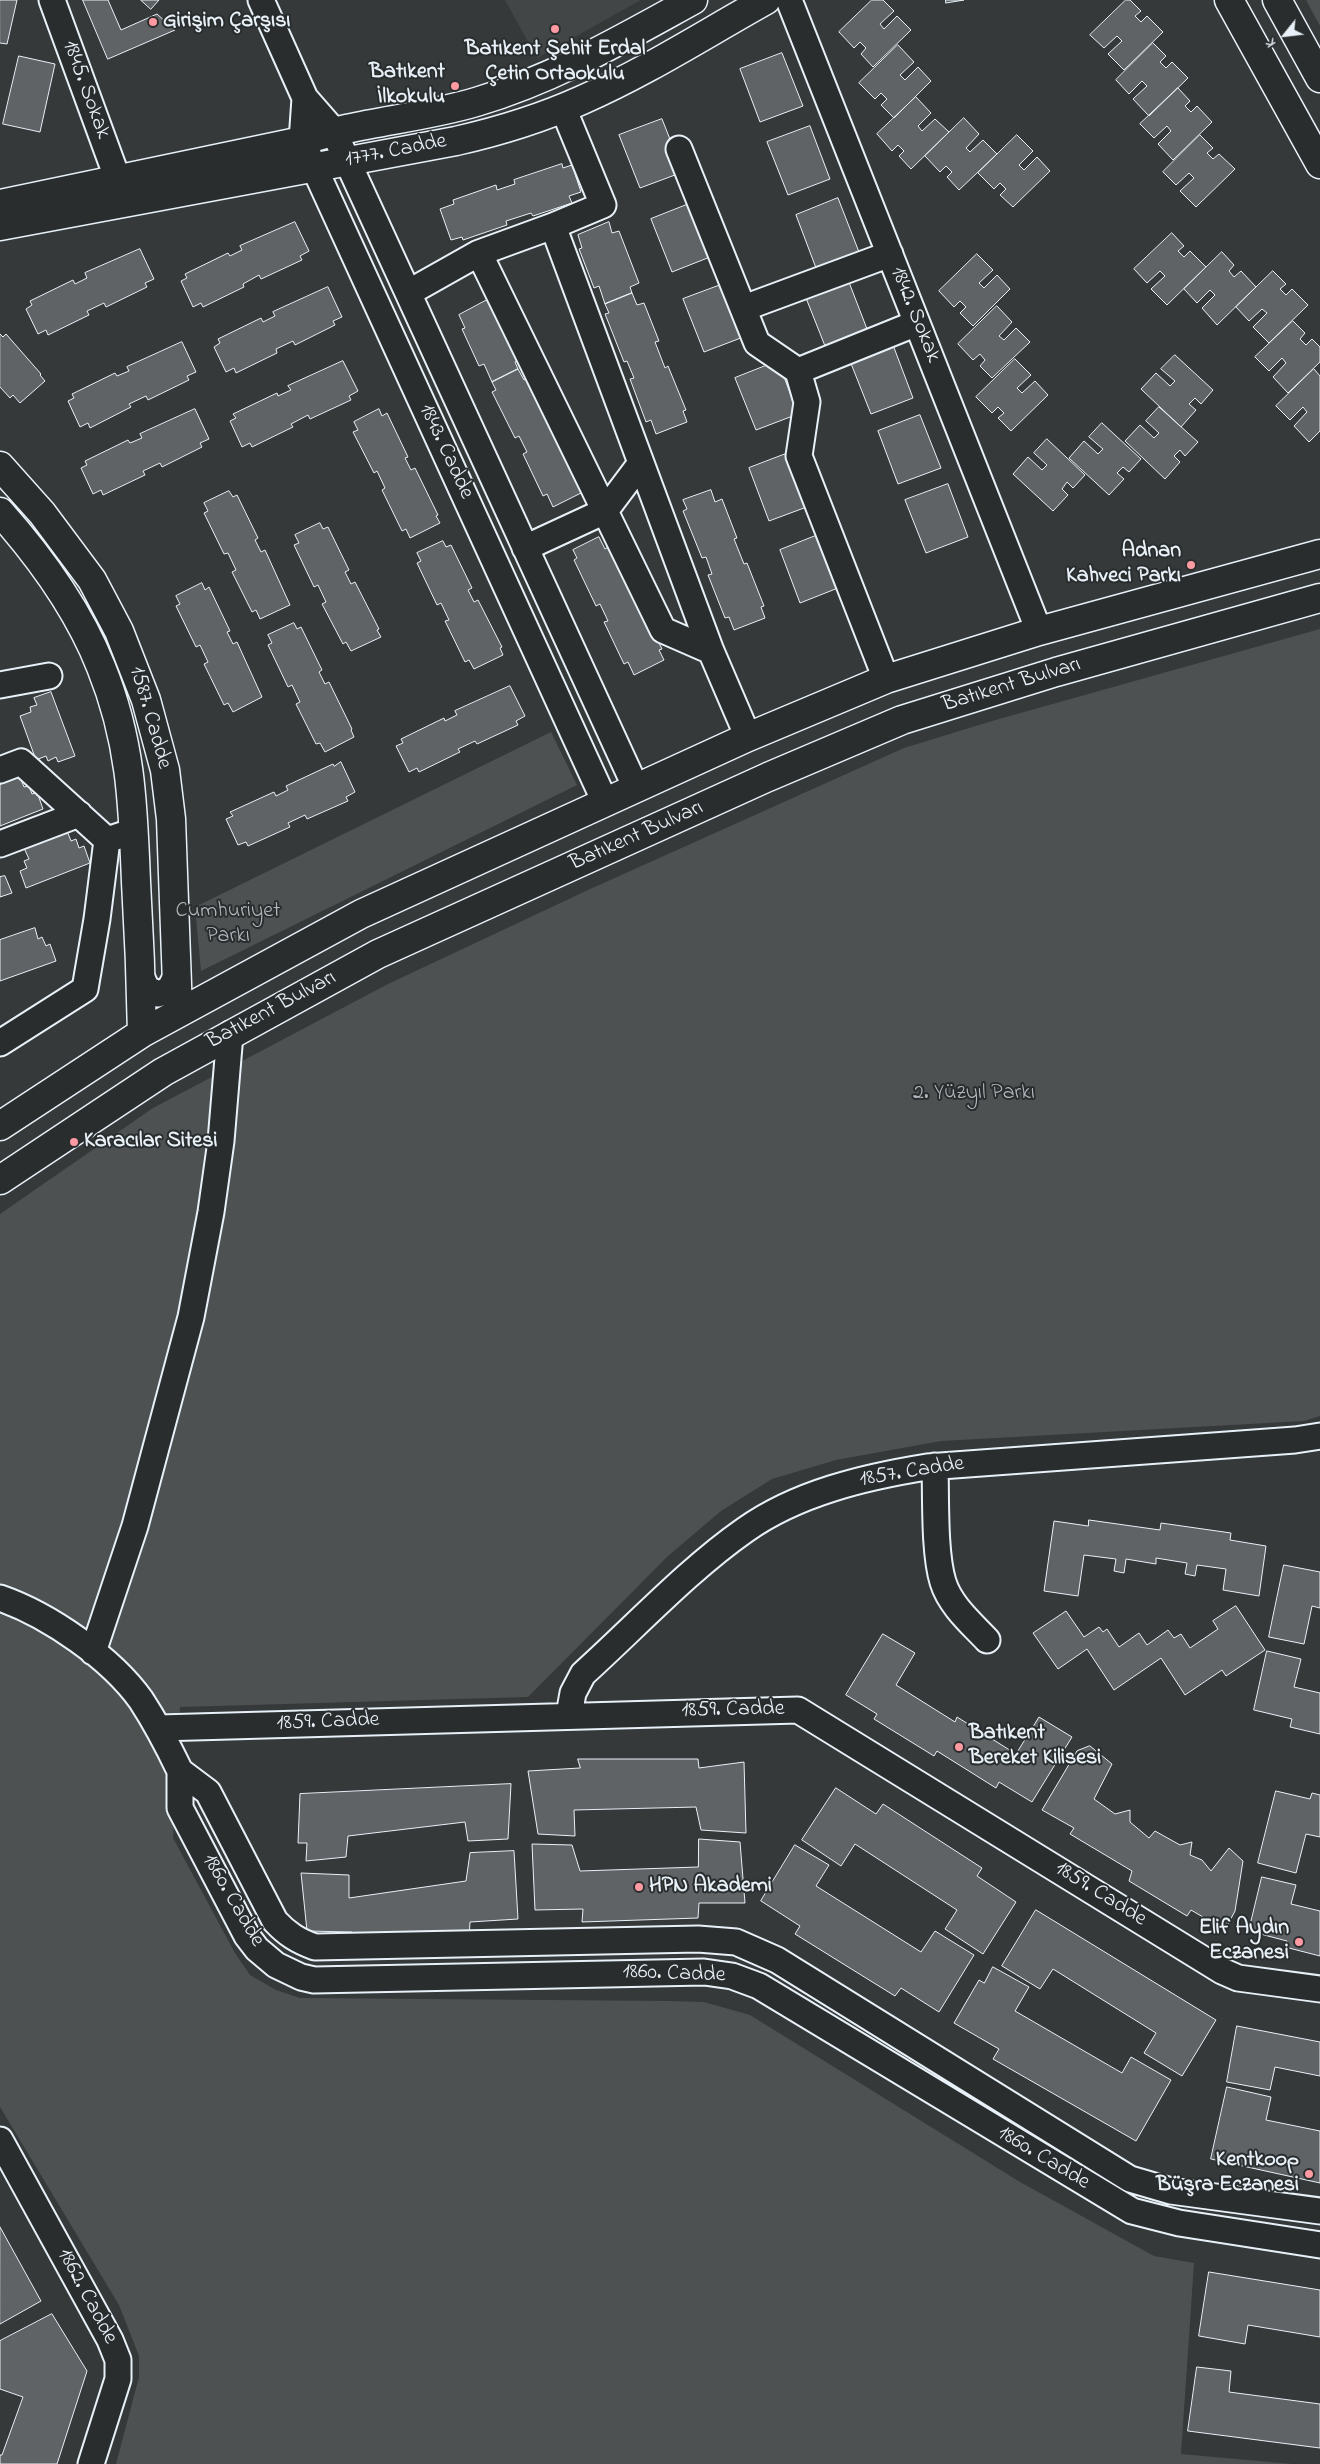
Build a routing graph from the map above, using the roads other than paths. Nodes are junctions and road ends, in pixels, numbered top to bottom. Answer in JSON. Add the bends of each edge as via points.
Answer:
{"nodes":[{"id":1,"x":52,"y":0,"type":"edge"},
{"id":2,"x":261,"y":0,"type":"edge"},
{"id":3,"x":693,"y":0,"type":"edge"},
{"id":4,"x":766,"y":0,"type":"edge"},
{"id":5,"x":789,"y":0,"type":"edge"},
{"id":6,"x":1229,"y":0,"type":"edge"},
{"id":7,"x":1276,"y":0,"type":"edge"},
{"id":8,"x":1320,"y":78,"type":"edge"},
{"id":9,"x":305,"y":98,"type":"junction"},
{"id":10,"x":563,"y":108,"type":"junction"},
{"id":11,"x":333,"y":130,"type":"junction"},
{"id":12,"x":302,"y":141,"type":"junction"},
{"id":13,"x":679,"y":149,"type":"dead end"},
{"id":14,"x":347,"y":161,"type":"junction"},
{"id":15,"x":1320,"y":164,"type":"edge"},
{"id":16,"x":315,"y":167,"type":"junction"},
{"id":17,"x":118,"y":180,"type":"junction"},
{"id":18,"x":0,"y":204,"type":"edge"},
{"id":19,"x":0,"y":226,"type":"edge"},
{"id":20,"x":552,"y":226,"type":"junction"},
{"id":21,"x":479,"y":253,"type":"junction"},
{"id":22,"x":890,"y":254,"type":"junction"},
{"id":23,"x":408,"y":293,"type":"junction"},
{"id":24,"x":744,"y":308,"type":"junction"},
{"id":25,"x":917,"y":323,"type":"junction"},
{"id":26,"x":798,"y":371,"type":"junction"},
{"id":27,"x":641,"y":463,"type":"junction"},
{"id":28,"x":0,"y":466,"type":"edge"},
{"id":29,"x":605,"y":511,"type":"junction"},
{"id":30,"x":0,"y":512,"type":"edge"},
{"id":31,"x":525,"y":548,"type":"junction"},
{"id":32,"x":1320,"y":554,"type":"edge"},
{"id":33,"x":1320,"y":598,"type":"edge"},
{"id":34,"x":1039,"y":630,"type":"junction"},
{"id":35,"x":711,"y":651,"type":"junction"},
{"id":36,"x":49,"y":676,"type":"dead end"},
{"id":37,"x":886,"y":679,"type":"junction"},
{"id":38,"x":0,"y":686,"type":"edge"},
{"id":39,"x":748,"y":737,"type":"junction"},
{"id":40,"x":0,"y":770,"type":"edge"},
{"id":41,"x":636,"y":788,"type":"junction"},
{"id":42,"x":605,"y":802,"type":"junction"},
{"id":43,"x":79,"y":814,"type":"junction"},
{"id":44,"x":134,"y":831,"type":"junction"},
{"id":45,"x":107,"y":840,"type":"junction"},
{"id":46,"x":0,"y":844,"type":"edge"},
{"id":47,"x":177,"y":975,"type":"junction"},
{"id":48,"x":141,"y":976,"type":"junction"},
{"id":49,"x":178,"y":1012,"type":"junction"},
{"id":50,"x":142,"y":1033,"type":"junction"},
{"id":51,"x":230,"y":1034,"type":"junction"},
{"id":52,"x":0,"y":1043,"type":"edge"},
{"id":53,"x":0,"y":1126,"type":"edge"},
{"id":54,"x":0,"y":1180,"type":"edge"},
{"id":55,"x":1320,"y":1436,"type":"edge"},
{"id":56,"x":935,"y":1466,"type":"junction"},
{"id":57,"x":0,"y":1598,"type":"edge"},
{"id":58,"x":987,"y":1640,"type":"dead end"},
{"id":59,"x":93,"y":1652,"type":"junction"},
{"id":60,"x":569,"y":1715,"type":"junction"},
{"id":61,"x":159,"y":1728,"type":"junction"},
{"id":62,"x":180,"y":1771,"type":"junction"},
{"id":63,"x":1320,"y":1989,"type":"edge"},
{"id":64,"x":0,"y":2140,"type":"edge"},
{"id":65,"x":1183,"y":2193,"type":"junction"},
{"id":66,"x":1320,"y":2211,"type":"edge"},
{"id":67,"x":1179,"y":2223,"type":"junction"},
{"id":68,"x":1320,"y":2245,"type":"edge"},
{"id":69,"x":91,"y":2464,"type":"edge"}],
"edges":[{"from":1,"to":17,"type":"street","name":"1845. Sokak"},
{"from":2,"to":9,"type":"street","name":"1843. Cadde"},
{"from":3,"to":11,"type":"main road","name":"1777. Cadde","via":[[596,54],[499,94],[443,110]]},
{"from":4,"to":10,"type":"main road","name":"1777. Cadde","via":[[611,86]]},
{"from":5,"to":22,"type":"street","name":"1842. Sokak"},
{"from":6,"to":15,"type":"main road"},
{"from":7,"to":8,"type":"main road"},
{"from":9,"to":11,"type":"street","name":"1843. Cadde"},
{"from":9,"to":12,"type":"street","name":"1843. Cadde"},
{"from":10,"to":14,"type":"main road","name":"1777. Cadde","via":[[483,135]]},
{"from":10,"to":20,"type":"street","via":[[603,206]]},
{"from":11,"to":12,"type":"main road","name":"1777. Cadde"},
{"from":11,"to":14,"type":"street","name":"1843. Cadde"},
{"from":12,"to":16,"type":"street","name":"1843. Cadde"},
{"from":12,"to":17,"type":"main road","name":"1777. Cadde"},
{"from":13,"to":24,"type":"street"},
{"from":14,"to":16,"type":"main road","name":"1777. Cadde"},
{"from":14,"to":23,"type":"street","name":"1843. Cadde"},
{"from":16,"to":19,"type":"main road","name":"1777. Cadde"},
{"from":16,"to":42,"type":"street","name":"1843. Cadde"},
{"from":17,"to":18,"type":"main road","name":"1777. Cadde"},
{"from":20,"to":21,"type":"street"},
{"from":20,"to":27,"type":"street"},
{"from":21,"to":23,"type":"street"},
{"from":21,"to":29,"type":"street"},
{"from":22,"to":24,"type":"street"},
{"from":22,"to":25,"type":"street","name":"1842. Sokak"},
{"from":23,"to":31,"type":"street","name":"1843. Cadde"},
{"from":24,"to":26,"type":"street","via":[[758,343]]},
{"from":25,"to":26,"type":"street"},
{"from":25,"to":34,"type":"street","name":"1842. Sokak"},
{"from":26,"to":37,"type":"street","via":[[807,402],[800,456]]},
{"from":27,"to":29,"type":"street"},
{"from":27,"to":35,"type":"street"},
{"from":28,"to":47,"type":"main road","name":"1587. Cadde","via":[[42,513],[92,580],[120,630],[138,678],[159,746],[169,794]]},
{"from":29,"to":31,"type":"street"},
{"from":29,"to":35,"type":"street","via":[[663,630]]},
{"from":30,"to":44,"type":"main road","name":"1587. Cadde","via":[[55,582],[101,666],[128,758]]},
{"from":31,"to":41,"type":"street","name":"1843. Cadde"},
{"from":32,"to":34,"type":"main road","name":"Batıkent Bulvarı"},
{"from":33,"to":51,"type":"main road","name":"Batıkent Bulvarı","via":[[1056,672],[902,720],[378,954]]},
{"from":34,"to":37,"type":"main road","name":"Batıkent Bulvarı"},
{"from":35,"to":39,"type":"street"},
{"from":36,"to":38,"type":"street"},
{"from":37,"to":39,"type":"main road","name":"Batıkent Bulvarı"},
{"from":39,"to":41,"type":"main road","name":"Batıkent Bulvarı"},
{"from":40,"to":43,"type":"street","via":[[21,762]]},
{"from":41,"to":42,"type":"main road","name":"Batıkent Bulvarı"},
{"from":42,"to":49,"type":"main road","name":"Batıkent Bulvarı","via":[[361,914]]},
{"from":43,"to":45,"type":"street"},
{"from":43,"to":46,"type":"street"},
{"from":44,"to":45,"type":"street"},
{"from":44,"to":48,"type":"main road","name":"1587. Cadde"},
{"from":45,"to":52,"type":"street","via":[[85,989]]},
{"from":47,"to":48,"type":"street","via":[[169,990],[158,994],[146,989]]},
{"from":47,"to":49,"type":"main road","name":"1587. Cadde"},
{"from":48,"to":50,"type":"main road","name":"1587. Cadde"},
{"from":49,"to":50,"type":"main road","name":"Batıkent Bulvarı"},
{"from":50,"to":53,"type":"main road","name":"Batıkent Bulvarı"},
{"from":51,"to":54,"type":"main road","name":"Batıkent Bulvarı","via":[[163,1072]]},
{"from":51,"to":59,"type":"street","via":[[219,1159],[191,1318],[135,1526]]},
{"from":55,"to":56,"type":"street","name":"1857. Cadde"},
{"from":56,"to":58,"type":"street","via":[[943,1583],[957,1608]]},
{"from":56,"to":60,"type":"street","name":"1857. Cadde","via":[[892,1472],[842,1486],[777,1511],[745,1529],[583,1674],[573,1693]]},
{"from":57,"to":59,"type":"street","name":"1860. Cadde","via":[[56,1626]]},
{"from":59,"to":61,"type":"street","name":"1860. Cadde","via":[[117,1673]]},
{"from":60,"to":61,"type":"street","name":"1859. Cadde"},
{"from":60,"to":63,"type":"street","name":"1859. Cadde","via":[[798,1710],[1222,1972],[1238,1978]]},
{"from":61,"to":62,"type":"street","name":"1860. Cadde"},
{"from":62,"to":65,"type":"street","name":"1860. Cadde","via":[[208,1792],[275,1921],[292,1938],[303,1943],[315,1947],[698,1939],[736,1942],[776,1960],[1130,2179],[1150,2187]]},
{"from":62,"to":67,"type":"street","name":"1860. Cadde","via":[[180,1808],[246,1936],[266,1958],[290,1973],[314,1980],[704,1972],[732,1976],[759,1986],[1119,2204]]},
{"from":64,"to":69,"type":"street","name":"1862. Cadde","via":[[118,2360],[118,2379]]},
{"from":65,"to":66,"type":"street","name":"1860. Cadde"},
{"from":65,"to":67,"type":"street"},
{"from":67,"to":68,"type":"street","name":"1860. Cadde"}]}
